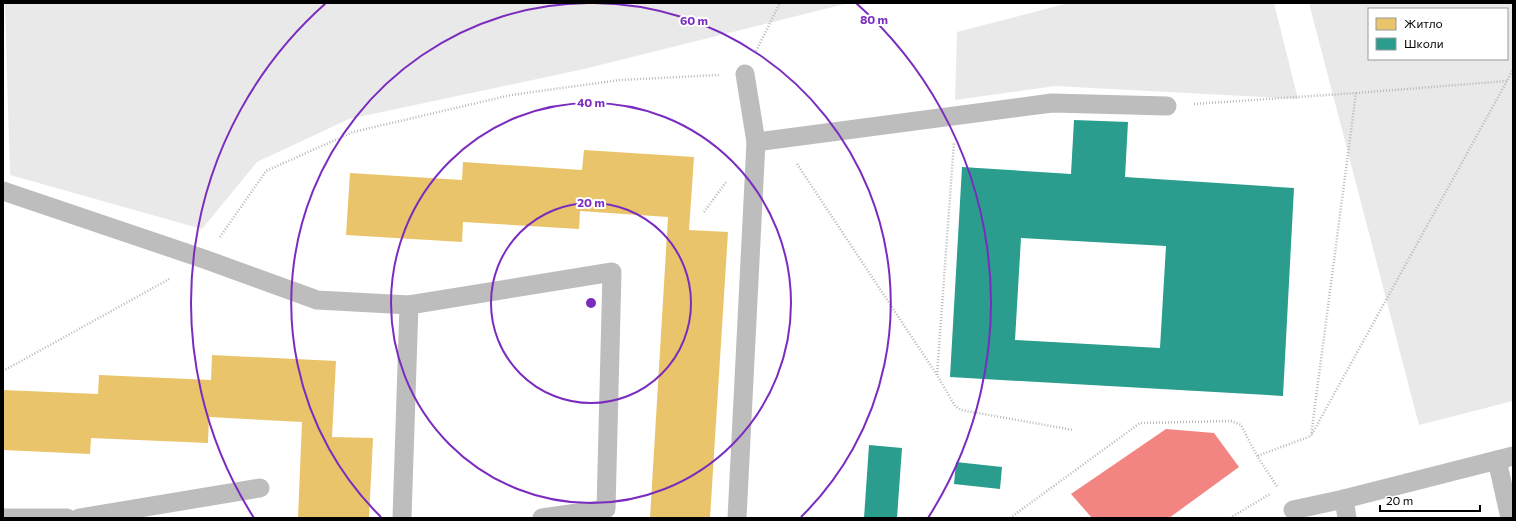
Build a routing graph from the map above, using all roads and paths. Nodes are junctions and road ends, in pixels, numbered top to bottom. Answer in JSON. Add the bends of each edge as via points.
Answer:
{"nodes":[{"id":1,"x":780,"y":3,"type":"edge"},
{"id":2,"x":1513,"y":69,"type":"edge"},
{"id":3,"x":745,"y":74,"type":"junction"},
{"id":4,"x":1507,"y":81,"type":"junction"},
{"id":5,"x":1356,"y":93,"type":"junction"},
{"id":6,"x":1166,"y":106,"type":"joint"},
{"id":7,"x":955,"y":116,"type":"junction"},
{"id":8,"x":780,"y":138,"type":"junction"},
{"id":9,"x":756,"y":142,"type":"junction"},
{"id":10,"x":3,"y":191,"type":"edge"},
{"id":11,"x":204,"y":259,"type":"junction"},
{"id":12,"x":409,"y":305,"type":"junction"},
{"id":13,"x":3,"y":370,"type":"edge"},
{"id":14,"x":937,"y":375,"type":"junction"},
{"id":15,"x":1073,"y":430,"type":"dead end"},
{"id":16,"x":1311,"y":436,"type":"junction"},
{"id":17,"x":1257,"y":456,"type":"junction"},
{"id":18,"x":1505,"y":458,"type":"edge"},
{"id":19,"x":260,"y":488,"type":"dead end"},
{"id":20,"x":1344,"y":498,"type":"junction"},
{"id":21,"x":1293,"y":510,"type":"dead end"},
{"id":22,"x":3,"y":518,"type":"edge"},
{"id":23,"x":67,"y":518,"type":"edge"},
{"id":24,"x":78,"y":518,"type":"edge"},
{"id":25,"x":402,"y":518,"type":"edge"},
{"id":26,"x":542,"y":518,"type":"edge"},
{"id":27,"x":737,"y":518,"type":"edge"},
{"id":28,"x":1010,"y":518,"type":"edge"},
{"id":29,"x":1230,"y":518,"type":"edge"},
{"id":30,"x":1347,"y":518,"type":"edge"},
{"id":31,"x":1510,"y":518,"type":"edge"}],
"edges":[{"from":1,"to":3,"type":"path"},
{"from":2,"to":4,"type":"path"},
{"from":3,"to":9,"type":"lane"},
{"from":3,"to":11,"type":"path","via":[[620,80],[511,95],[354,132],[266,171]]},
{"from":4,"to":5,"type":"path"},
{"from":4,"to":16,"type":"path"},
{"from":5,"to":6,"type":"path"},
{"from":5,"to":16,"type":"path"},
{"from":6,"to":7,"type":"lane","via":[[1052,104]]},
{"from":7,"to":8,"type":"lane"},
{"from":7,"to":14,"type":"path"},
{"from":8,"to":9,"type":"lane"},
{"from":8,"to":14,"type":"path"},
{"from":9,"to":27,"type":"lane"},
{"from":10,"to":11,"type":"lane"},
{"from":11,"to":12,"type":"lane","via":[[317,300]]},
{"from":11,"to":13,"type":"path"},
{"from":12,"to":25,"type":"lane"},
{"from":12,"to":26,"type":"lane","via":[[612,272],[606,509]]},
{"from":14,"to":15,"type":"path","via":[[955,406],[961,410]]},
{"from":16,"to":17,"type":"path"},
{"from":17,"to":28,"type":"path","via":[[1242,425],[1231,421],[1140,423]]},
{"from":17,"to":29,"type":"path","via":[[1279,488]]},
{"from":18,"to":20,"type":"lane"},
{"from":18,"to":31,"type":"lane"},
{"from":19,"to":24,"type":"lane"},
{"from":20,"to":21,"type":"lane"},
{"from":20,"to":30,"type":"lane"},
{"from":22,"to":23,"type":"lane"}]}
